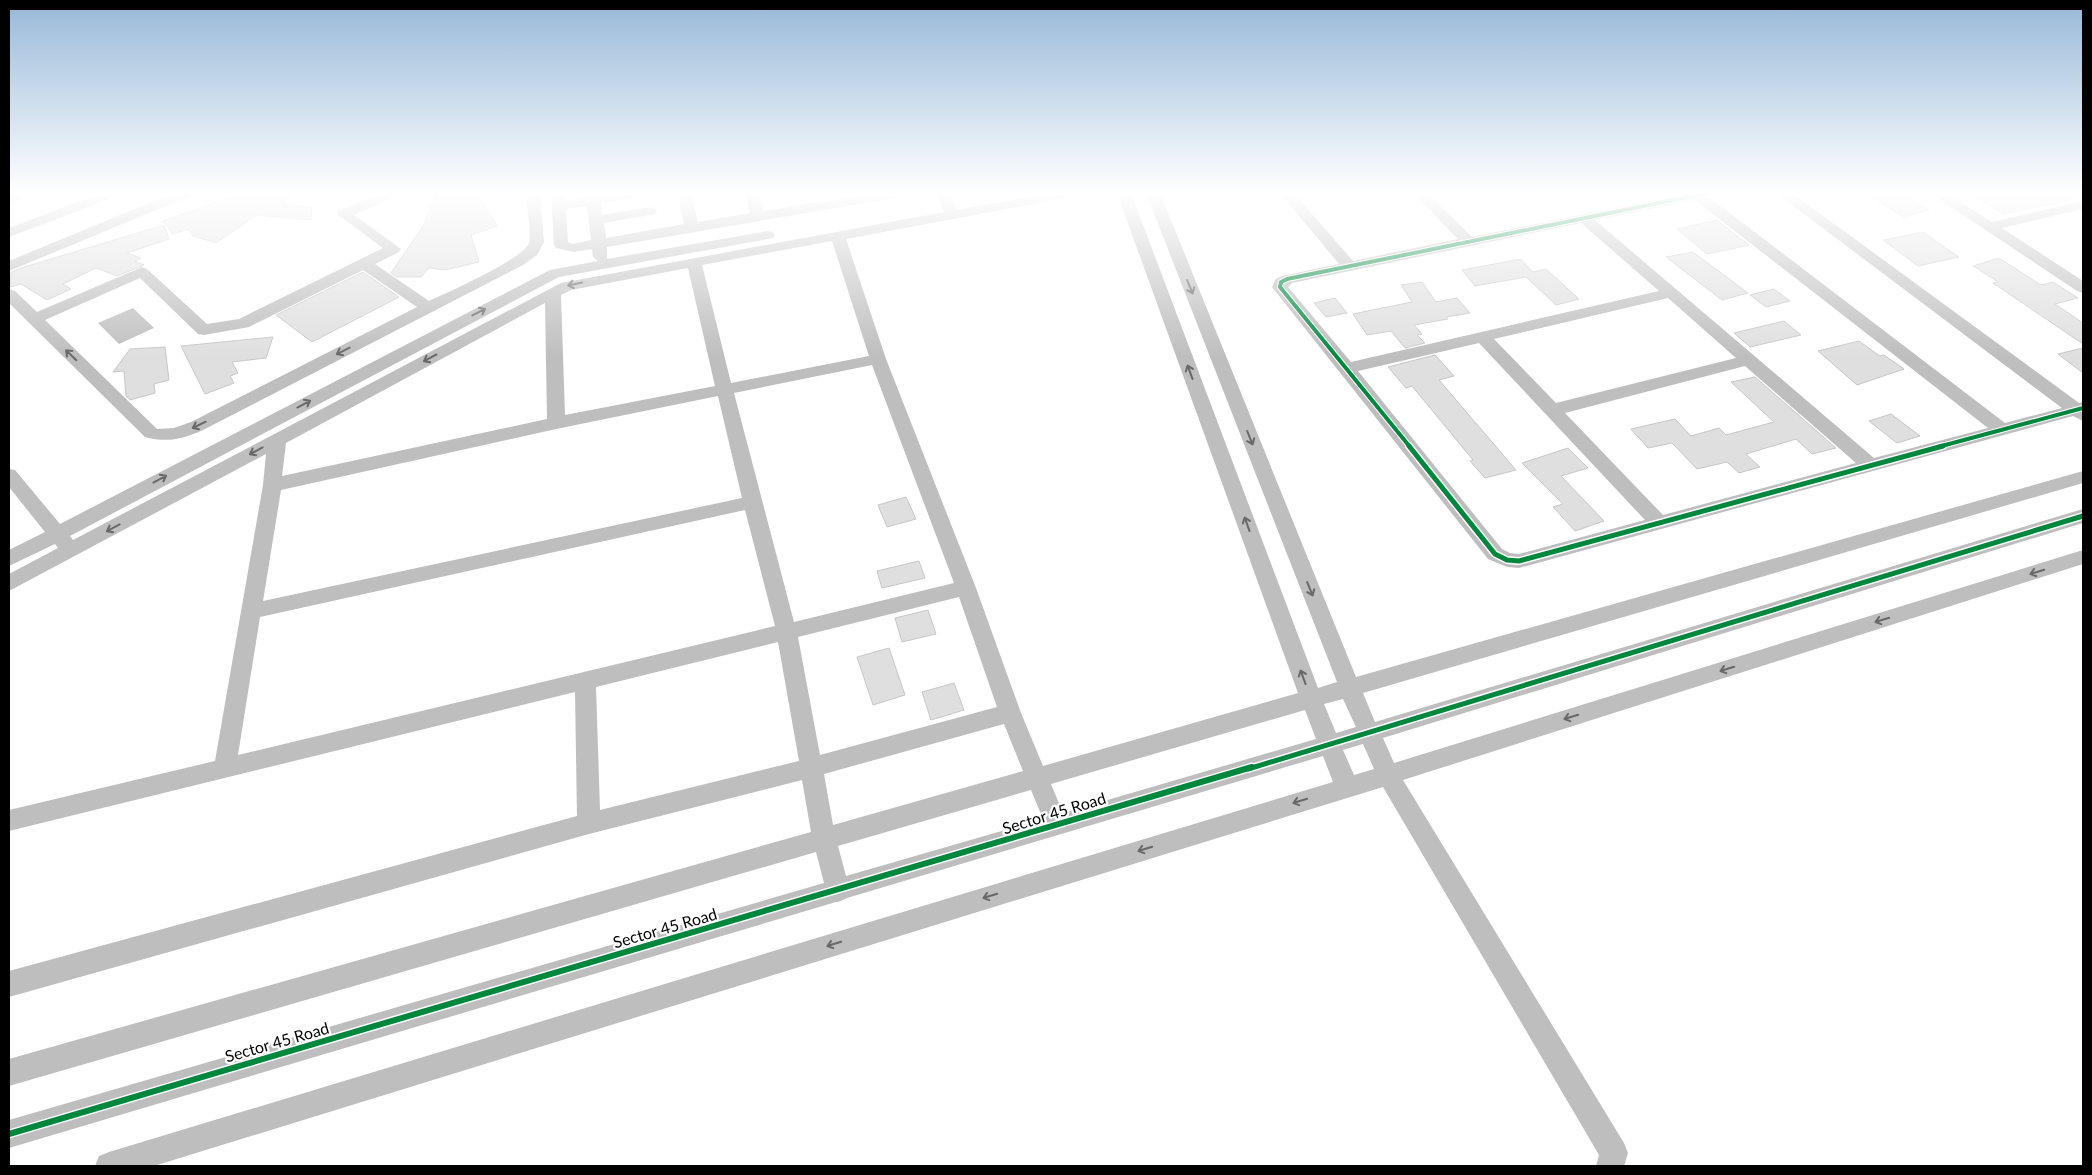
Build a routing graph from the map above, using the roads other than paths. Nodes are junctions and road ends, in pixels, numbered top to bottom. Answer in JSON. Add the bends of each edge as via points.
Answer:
{"nodes":[{"id":1,"x":53,"y":248,"type":"edge"},
{"id":2,"x":392,"y":248,"type":"edge"},
{"id":3,"x":534,"y":248,"type":"edge"},
{"id":4,"x":601,"y":248,"type":"edge"},
{"id":5,"x":721,"y":248,"type":"edge"},
{"id":6,"x":775,"y":248,"type":"edge"},
{"id":7,"x":842,"y":248,"type":"edge"},
{"id":8,"x":1144,"y":248,"type":"edge"},
{"id":9,"x":1175,"y":248,"type":"edge"},
{"id":10,"x":1334,"y":248,"type":"edge"},
{"id":11,"x":1441,"y":248,"type":"edge"},
{"id":12,"x":1619,"y":248,"type":"edge"},
{"id":13,"x":1771,"y":248,"type":"edge"},
{"id":14,"x":1858,"y":248,"type":"edge"},
{"id":15,"x":2021,"y":248,"type":"edge"},
{"id":16,"x":694,"y":263,"type":"junction"},
{"id":17,"x":365,"y":264,"type":"junction"},
{"id":18,"x":9,"y":266,"type":"edge"},
{"id":19,"x":1350,"y":266,"type":"junction"},
{"id":20,"x":604,"y":271,"type":"junction"},
{"id":21,"x":2083,"y":288,"type":"edge"},
{"id":22,"x":553,"y":293,"type":"junction"},
{"id":23,"x":1671,"y":293,"type":"junction"},
{"id":24,"x":9,"y":294,"type":"edge"},
{"id":25,"x":428,"y":308,"type":"junction"},
{"id":26,"x":34,"y":318,"type":"junction"},
{"id":27,"x":386,"y":328,"type":"junction"},
{"id":28,"x":1483,"y":337,"type":"junction"},
{"id":29,"x":413,"y":347,"type":"junction"},
{"id":30,"x":878,"y":359,"type":"junction"},
{"id":31,"x":1748,"y":360,"type":"junction"},
{"id":32,"x":1347,"y":368,"type":"junction"},
{"id":33,"x":726,"y":390,"type":"junction"},
{"id":34,"x":1552,"y":410,"type":"junction"},
{"id":35,"x":2081,"y":411,"type":"edge"},
{"id":36,"x":556,"y":423,"type":"junction"},
{"id":37,"x":2002,"y":430,"type":"junction"},
{"id":38,"x":277,"y":440,"type":"junction"},
{"id":39,"x":1871,"y":466,"type":"junction"},
{"id":40,"x":9,"y":475,"type":"edge"},
{"id":41,"x":2083,"y":476,"type":"edge"},
{"id":42,"x":272,"y":485,"type":"junction"},
{"id":43,"x":752,"y":502,"type":"junction"},
{"id":44,"x":2083,"y":516,"type":"edge"},
{"id":45,"x":1659,"y":523,"type":"junction"},
{"id":46,"x":57,"y":534,"type":"junction"},
{"id":47,"x":71,"y":550,"type":"junction"},
{"id":48,"x":2083,"y":557,"type":"edge"},
{"id":49,"x":9,"y":559,"type":"edge"},
{"id":50,"x":9,"y":583,"type":"edge"},
{"id":51,"x":966,"y":588,"type":"junction"},
{"id":52,"x":252,"y":611,"type":"junction"},
{"id":53,"x":786,"y":630,"type":"junction"},
{"id":54,"x":585,"y":681,"type":"junction"},
{"id":55,"x":1350,"y":689,"type":"junction"},
{"id":56,"x":1311,"y":698,"type":"junction"},
{"id":57,"x":1010,"y":713,"type":"junction"},
{"id":58,"x":1370,"y":733,"type":"junction"},
{"id":59,"x":1329,"y":745,"type":"junction"},
{"id":60,"x":225,"y":768,"type":"junction"},
{"id":61,"x":810,"y":768,"type":"junction"},
{"id":62,"x":1388,"y":775,"type":"junction"},
{"id":63,"x":1037,"y":778,"type":"junction"},
{"id":64,"x":1347,"y":787,"type":"junction"},
{"id":65,"x":9,"y":821,"type":"edge"},
{"id":66,"x":589,"y":823,"type":"junction"},
{"id":67,"x":1057,"y":825,"type":"junction"},
{"id":68,"x":824,"y":838,"type":"junction"},
{"id":69,"x":838,"y":891,"type":"junction"},
{"id":70,"x":9,"y":984,"type":"edge"},
{"id":71,"x":9,"y":1073,"type":"edge"},
{"id":72,"x":9,"y":1134,"type":"edge"},
{"id":73,"x":108,"y":1166,"type":"edge"},
{"id":74,"x":1610,"y":1166,"type":"edge"}],
"edges":[{"from":1,"to":18,"type":"street"},
{"from":2,"to":17,"type":"street"},
{"from":3,"to":25,"type":"street","via":[[518,262]]},
{"from":4,"to":20,"type":"street"},
{"from":5,"to":20,"type":"street"},
{"from":6,"to":16,"type":"street"},
{"from":7,"to":30,"type":"street"},
{"from":56,"to":8,"type":"street","one_way":true},
{"from":9,"to":55,"type":"street","one_way":true},
{"from":10,"to":19,"type":"street"},
{"from":11,"to":19,"type":"street"},
{"from":12,"to":23,"type":"street"},
{"from":13,"to":37,"type":"street"},
{"from":14,"to":35,"type":"street"},
{"from":15,"to":21,"type":"street"},
{"from":16,"to":20,"type":"street"},
{"from":16,"to":33,"type":"street"},
{"from":17,"to":25,"type":"street"},
{"from":17,"to":26,"type":"street","via":[[244,323],[204,330],[142,272]]},
{"from":19,"to":32,"type":"street","via":[[1287,279],[1281,282],[1280,287]]},
{"from":20,"to":22,"type":"street","one_way":true},
{"from":29,"to":20,"type":"street","one_way":true,"via":[[555,273]]},
{"from":22,"to":36,"type":"street"},
{"from":22,"to":38,"type":"street","one_way":true},
{"from":23,"to":28,"type":"street"},
{"from":23,"to":31,"type":"street"},
{"from":24,"to":26,"type":"street"},
{"from":25,"to":27,"type":"street"},
{"from":27,"to":26,"type":"street","one_way":true,"via":[[197,426],[162,437],[151,433]]},
{"from":27,"to":29,"type":"street"},
{"from":28,"to":32,"type":"street"},
{"from":28,"to":34,"type":"street"},
{"from":46,"to":29,"type":"street","one_way":true},
{"from":30,"to":33,"type":"street"},
{"from":30,"to":51,"type":"street"},
{"from":31,"to":34,"type":"street"},
{"from":31,"to":39,"type":"street"},
{"from":32,"to":45,"type":"street","via":[[1495,554],[1507,560],[1519,561]]},
{"from":33,"to":36,"type":"street"},
{"from":33,"to":43,"type":"street"},
{"from":34,"to":45,"type":"street"},
{"from":35,"to":37,"type":"street"},
{"from":36,"to":42,"type":"street"},
{"from":37,"to":39,"type":"street"},
{"from":38,"to":42,"type":"street"},
{"from":38,"to":47,"type":"street","one_way":true},
{"from":39,"to":45,"type":"street"},
{"from":40,"to":46,"type":"street"},
{"from":41,"to":55,"type":"street"},
{"from":42,"to":52,"type":"street"},
{"from":43,"to":52,"type":"street"},
{"from":43,"to":53,"type":"street"},
{"from":44,"to":58,"type":"street","name":"Sector 45 Road"},
{"from":46,"to":47,"type":"street"},
{"from":46,"to":49,"type":"street"},
{"from":47,"to":50,"type":"street"},
{"from":48,"to":62,"type":"street","one_way":true},
{"from":51,"to":53,"type":"street"},
{"from":51,"to":57,"type":"street"},
{"from":52,"to":60,"type":"street"},
{"from":53,"to":54,"type":"street"},
{"from":53,"to":61,"type":"street"},
{"from":54,"to":60,"type":"street"},
{"from":54,"to":66,"type":"street"},
{"from":55,"to":56,"type":"street"},
{"from":55,"to":58,"type":"street"},
{"from":56,"to":59,"type":"street"},
{"from":56,"to":63,"type":"street"},
{"from":57,"to":61,"type":"street"},
{"from":57,"to":63,"type":"street"},
{"from":58,"to":59,"type":"street","name":"Sector 45 Road"},
{"from":58,"to":62,"type":"street"},
{"from":59,"to":64,"type":"street"},
{"from":59,"to":67,"type":"street","name":"Sector 45 Road"},
{"from":60,"to":65,"type":"street"},
{"from":61,"to":66,"type":"street"},
{"from":61,"to":68,"type":"street"},
{"from":62,"to":64,"type":"street"},
{"from":62,"to":74,"type":"street","via":[[1614,1154]]},
{"from":63,"to":67,"type":"street"},
{"from":63,"to":68,"type":"street"},
{"from":64,"to":73,"type":"street","one_way":true},
{"from":66,"to":70,"type":"street"},
{"from":67,"to":69,"type":"street","name":"Sector 45 Road"},
{"from":68,"to":69,"type":"street"},
{"from":68,"to":71,"type":"street"},
{"from":69,"to":72,"type":"street","name":"Sector 45 Road"}]}
